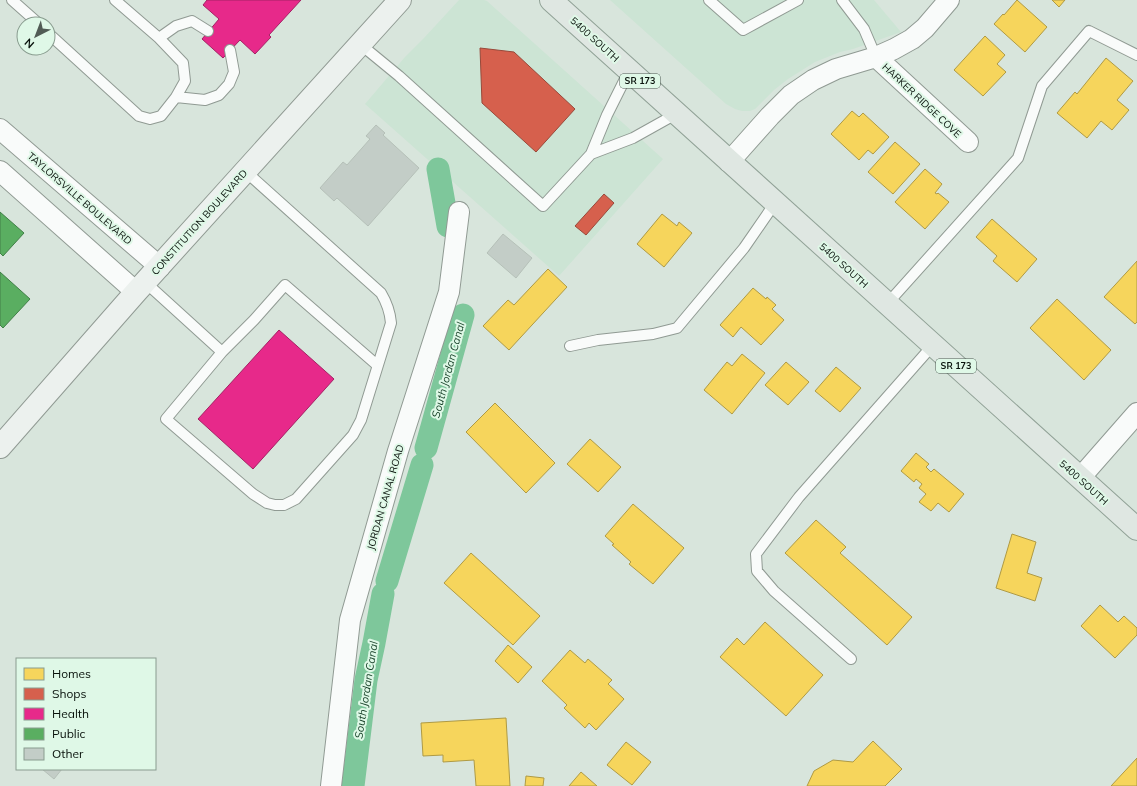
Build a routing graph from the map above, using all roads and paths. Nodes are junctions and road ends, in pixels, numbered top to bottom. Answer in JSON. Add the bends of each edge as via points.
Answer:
{"nodes":[{"id":1,"x":12,"y":0,"type":"edge"},
{"id":2,"x":115,"y":0,"type":"edge"},
{"id":3,"x":400,"y":0,"type":"edge"},
{"id":4,"x":551,"y":0,"type":"edge"},
{"id":5,"x":709,"y":0,"type":"edge"},
{"id":6,"x":798,"y":0,"type":"edge"},
{"id":7,"x":842,"y":0,"type":"edge"},
{"id":8,"x":949,"y":0,"type":"edge"},
{"id":9,"x":30,"y":16,"type":"edge"},
{"id":10,"x":208,"y":31,"type":"dead end"},
{"id":11,"x":159,"y":38,"type":"junction"},
{"id":12,"x":56,"y":40,"type":"edge"},
{"id":13,"x":360,"y":44,"type":"junction"},
{"id":14,"x":230,"y":50,"type":"dead end"},
{"id":15,"x":1137,"y":55,"type":"edge"},
{"id":16,"x":876,"y":57,"type":"junction"},
{"id":17,"x":629,"y":71,"type":"junction"},
{"id":18,"x":176,"y":97,"type":"junction"},
{"id":19,"x":676,"y":114,"type":"junction"},
{"id":20,"x":0,"y":128,"type":"edge"},
{"id":21,"x":968,"y":142,"type":"dead end"},
{"id":22,"x":591,"y":154,"type":"junction"},
{"id":23,"x":729,"y":162,"type":"junction"},
{"id":24,"x":0,"y":171,"type":"edge"},
{"id":25,"x":245,"y":171,"type":"junction"},
{"id":26,"x":775,"y":203,"type":"junction"},
{"id":27,"x":459,"y":212,"type":"dead end"},
{"id":28,"x":160,"y":267,"type":"junction"},
{"id":29,"x":141,"y":287,"type":"junction"},
{"id":30,"x":887,"y":304,"type":"junction"},
{"id":31,"x":933,"y":345,"type":"junction"},
{"id":32,"x":570,"y":346,"type":"dead end"},
{"id":33,"x":222,"y":352,"type":"junction"},
{"id":34,"x":377,"y":365,"type":"junction"},
{"id":35,"x":1137,"y":413,"type":"edge"},
{"id":36,"x":0,"y":447,"type":"edge"},
{"id":37,"x":1080,"y":478,"type":"junction"},
{"id":38,"x":1137,"y":529,"type":"edge"},
{"id":39,"x":851,"y":659,"type":"dead end"},
{"id":40,"x":330,"y":786,"type":"edge"}],
"edges":[{"from":1,"to":9,"type":"lane"},
{"from":2,"to":11,"type":"lane"},
{"from":3,"to":13,"type":"main road","name":"CONSTITUTION BOULEVARD"},
{"from":4,"to":17,"type":"main road","name":"5400 SOUTH","number":"SR 173"},
{"from":5,"to":6,"type":"lane","via":[[742,30]]},
{"from":7,"to":16,"type":"lane","via":[[864,29]]},
{"from":8,"to":16,"type":"street","via":[[912,39]]},
{"from":10,"to":11,"type":"lane","via":[[192,21],[176,26]]},
{"from":11,"to":18,"type":"lane","via":[[183,63],[185,81]]},
{"from":12,"to":18,"type":"lane","via":[[139,116],[150,119],[161,116]]},
{"from":13,"to":22,"type":"lane","via":[[543,206]]},
{"from":13,"to":25,"type":"main road","name":"CONSTITUTION BOULEVARD"},
{"from":14,"to":18,"type":"lane","via":[[234,72],[229,84],[219,95],[205,100]]},
{"from":15,"to":30,"type":"lane","via":[[1089,31],[1042,86],[1018,158]]},
{"from":16,"to":21,"type":"street","name":"HARKER RIDGE COVE"},
{"from":16,"to":23,"type":"street","via":[[836,69],[790,95]]},
{"from":17,"to":19,"type":"main road","name":"5400 SOUTH","number":"SR 173"},
{"from":17,"to":22,"type":"lane","via":[[606,115]]},
{"from":19,"to":22,"type":"lane","via":[[633,138]]},
{"from":19,"to":23,"type":"main road","name":"5400 SOUTH","number":"SR 173"},
{"from":20,"to":28,"type":"street","name":"TAYLORSVILLE BOULEVARD"},
{"from":23,"to":26,"type":"main road","name":"5400 SOUTH","number":"SR 173"},
{"from":24,"to":29,"type":"street"},
{"from":25,"to":28,"type":"main road","name":"CONSTITUTION BOULEVARD"},
{"from":25,"to":34,"type":"lane","via":[[381,293],[387,302],[391,323]]},
{"from":26,"to":30,"type":"main road","name":"5400 SOUTH","number":"SR 173"},
{"from":26,"to":32,"type":"lane","via":[[744,248],[676,328],[653,334]]},
{"from":27,"to":40,"type":"street","name":"JORDAN CANAL ROAD","via":[[449,292],[398,451],[350,620]]},
{"from":28,"to":29,"type":"main road","name":"CONSTITUTION BOULEVARD"},
{"from":29,"to":33,"type":"lane"},
{"from":29,"to":36,"type":"main road","name":"CONSTITUTION BOULEVARD"},
{"from":30,"to":31,"type":"main road","name":"5400 SOUTH","number":"SR 173"},
{"from":31,"to":37,"type":"main road","name":"5400 SOUTH","number":"SR 173"},
{"from":31,"to":39,"type":"lane","via":[[799,497],[756,554],[757,571],[774,591]]},
{"from":33,"to":34,"type":"lane","via":[[285,285]]},
{"from":33,"to":34,"type":"lane","via":[[166,418],[253,494],[275,505],[284,505],[296,499],[353,434],[361,420]]},
{"from":35,"to":37,"type":"street"},
{"from":37,"to":38,"type":"main road","name":"5400 SOUTH","number":"SR 173"}]}
